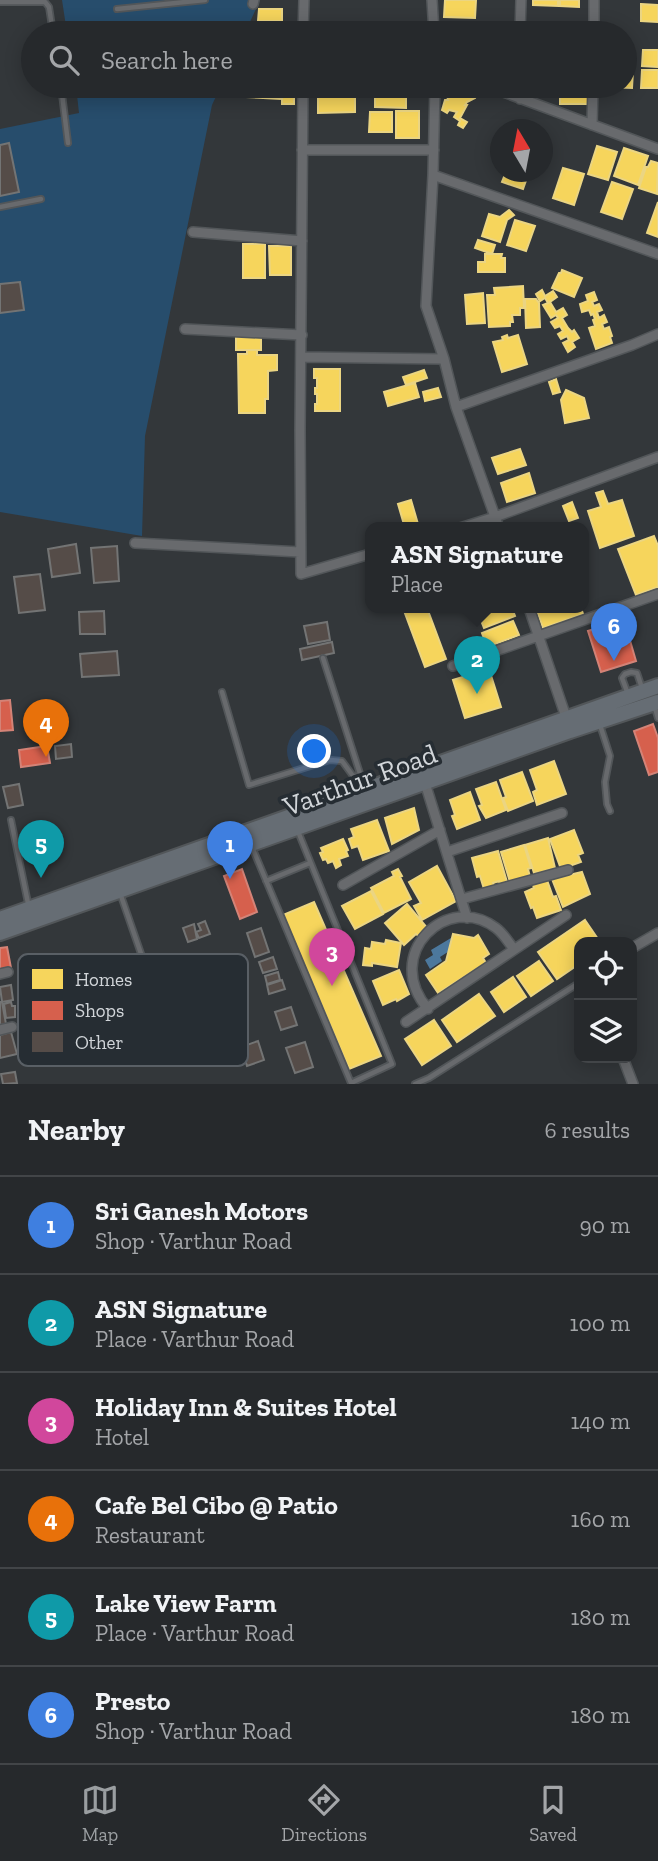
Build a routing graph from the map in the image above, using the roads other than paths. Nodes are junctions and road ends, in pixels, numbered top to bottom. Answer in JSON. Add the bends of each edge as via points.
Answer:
{"nodes":[{"id":1,"x":205,"y":0,"type":"edge"},
{"id":2,"x":304,"y":0,"type":"edge"},
{"id":3,"x":432,"y":0,"type":"edge"},
{"id":4,"x":520,"y":0,"type":"edge"},
{"id":5,"x":594,"y":0,"type":"edge"},
{"id":6,"x":0,"y":2,"type":"edge"},
{"id":7,"x":117,"y":9,"type":"dead end"},
{"id":8,"x":51,"y":21,"type":"edge"},
{"id":9,"x":303,"y":21,"type":"edge"},
{"id":10,"x":433,"y":21,"type":"edge"},
{"id":11,"x":520,"y":21,"type":"edge"},
{"id":12,"x":594,"y":21,"type":"edge"},
{"id":13,"x":62,"y":98,"type":"edge"},
{"id":14,"x":303,"y":98,"type":"edge"},
{"id":15,"x":435,"y":98,"type":"edge"},
{"id":16,"x":593,"y":98,"type":"edge"},
{"id":17,"x":520,"y":99,"type":"edge"},
{"id":18,"x":592,"y":125,"type":"junction"},
{"id":19,"x":68,"y":143,"type":"dead end"},
{"id":20,"x":658,"y":149,"type":"edge"},
{"id":21,"x":302,"y":150,"type":"junction"},
{"id":22,"x":434,"y":150,"type":"junction"},
{"id":23,"x":433,"y":175,"type":"junction"},
{"id":24,"x":41,"y":199,"type":"dead end"},
{"id":25,"x":0,"y":207,"type":"edge"},
{"id":26,"x":193,"y":232,"type":"dead end"},
{"id":27,"x":302,"y":241,"type":"junction"},
{"id":28,"x":658,"y":254,"type":"edge"},
{"id":29,"x":185,"y":329,"type":"dead end"},
{"id":30,"x":658,"y":334,"type":"edge"},
{"id":31,"x":302,"y":335,"type":"junction"},
{"id":32,"x":302,"y":357,"type":"junction"},
{"id":33,"x":444,"y":359,"type":"junction"},
{"id":34,"x":456,"y":407,"type":"junction"},
{"id":35,"x":658,"y":457,"type":"edge"},
{"id":36,"x":495,"y":517,"type":"junction"},
{"id":37,"x":479,"y":522,"type":"edge"},
{"id":38,"x":497,"y":522,"type":"edge"},
{"id":39,"x":135,"y":543,"type":"dead end"},
{"id":40,"x":300,"y":552,"type":"junction"},
{"id":41,"x":365,"y":555,"type":"edge"},
{"id":42,"x":658,"y":594,"type":"edge"},
{"id":43,"x":531,"y":613,"type":"edge"},
{"id":44,"x":539,"y":636,"type":"junction"},
{"id":45,"x":323,"y":658,"type":"dead end"},
{"id":46,"x":453,"y":666,"type":"dead end"},
{"id":47,"x":658,"y":686,"type":"edge"},
{"id":48,"x":222,"y":692,"type":"dead end"},
{"id":49,"x":656,"y":708,"type":"edge"},
{"id":50,"x":599,"y":721,"type":"junction"},
{"id":51,"x":568,"y":724,"type":"junction"},
{"id":52,"x":363,"y":783,"type":"junction"},
{"id":53,"x":425,"y":783,"type":"junction"},
{"id":54,"x":610,"y":811,"type":"dead end"},
{"id":55,"x":562,"y":813,"type":"dead end"},
{"id":56,"x":12,"y":820,"type":"dead end"},
{"id":57,"x":296,"y":829,"type":"junction"},
{"id":58,"x":439,"y":830,"type":"junction"},
{"id":59,"x":251,"y":845,"type":"junction"},
{"id":60,"x":447,"y":852,"type":"junction"},
{"id":61,"x":310,"y":863,"type":"junction"},
{"id":62,"x":568,"y":870,"type":"dead end"},
{"id":63,"x":266,"y":881,"type":"junction"},
{"id":64,"x":343,"y":885,"type":"dead end"},
{"id":65,"x":119,"y":892,"type":"junction"},
{"id":66,"x":462,"y":899,"type":"junction"},
{"id":67,"x":29,"y":908,"type":"junction"},
{"id":68,"x":566,"y":915,"type":"dead end"},
{"id":69,"x":0,"y":918,"type":"edge"},
{"id":70,"x":467,"y":918,"type":"junction"},
{"id":71,"x":0,"y":933,"type":"edge"},
{"id":72,"x":658,"y":933,"type":"edge"},
{"id":73,"x":637,"y":945,"type":"edge"},
{"id":74,"x":514,"y":949,"type":"junction"},
{"id":75,"x":140,"y":954,"type":"edge"},
{"id":76,"x":574,"y":986,"type":"edge"},
{"id":77,"x":428,"y":1009,"type":"junction"},
{"id":78,"x":406,"y":1022,"type":"dead end"},
{"id":79,"x":12,"y":1027,"type":"dead end"},
{"id":80,"x":0,"y":1030,"type":"edge"},
{"id":81,"x":625,"y":1063,"type":"edge"},
{"id":82,"x":415,"y":1084,"type":"edge"},
{"id":83,"x":633,"y":1084,"type":"edge"}],
"edges":[{"from":1,"to":7,"type":"lane"},
{"from":2,"to":9,"type":"street"},
{"from":3,"to":10,"type":"street"},
{"from":4,"to":11,"type":"street"},
{"from":5,"to":12,"type":"street"},
{"from":6,"to":8,"type":"lane","via":[[45,2]]},
{"from":13,"to":19,"type":"lane"},
{"from":14,"to":21,"type":"street"},
{"from":15,"to":22,"type":"street"},
{"from":16,"to":18,"type":"street"},
{"from":17,"to":18,"type":"street"},
{"from":18,"to":20,"type":"street"},
{"from":21,"to":22,"type":"street"},
{"from":21,"to":27,"type":"street"},
{"from":22,"to":23,"type":"street"},
{"from":23,"to":28,"type":"street"},
{"from":23,"to":33,"type":"street","via":[[426,306]]},
{"from":24,"to":25,"type":"lane"},
{"from":26,"to":27,"type":"street"},
{"from":27,"to":31,"type":"street"},
{"from":29,"to":31,"type":"street"},
{"from":30,"to":34,"type":"street"},
{"from":31,"to":32,"type":"street"},
{"from":32,"to":33,"type":"street"},
{"from":32,"to":40,"type":"street"},
{"from":33,"to":34,"type":"street"},
{"from":34,"to":36,"type":"street"},
{"from":35,"to":36,"type":"street"},
{"from":36,"to":37,"type":"street"},
{"from":36,"to":38,"type":"street"},
{"from":39,"to":40,"type":"street"},
{"from":40,"to":41,"type":"street","via":[[301,574]]},
{"from":42,"to":44,"type":"street"},
{"from":43,"to":44,"type":"street"},
{"from":44,"to":46,"type":"street"},
{"from":44,"to":51,"type":"street"},
{"from":45,"to":52,"type":"lane"},
{"from":47,"to":51,"type":"main road","name":"Varthur Road"},
{"from":48,"to":52,"type":"lane","via":[[249,785],[330,760],[342,761]]},
{"from":49,"to":50,"type":"main road","name":"Varthur Road"},
{"from":50,"to":51,"type":"main road","name":"Varthur Road"},
{"from":50,"to":54,"type":"lane","via":[[610,756],[605,782]]},
{"from":51,"to":52,"type":"main road","name":"Varthur Road"},
{"from":51,"to":53,"type":"main road","name":"Varthur Road"},
{"from":52,"to":67,"type":"main road","name":"Varthur Road"},
{"from":53,"to":57,"type":"main road","name":"Varthur Road"},
{"from":53,"to":58,"type":"street"},
{"from":55,"to":60,"type":"street"},
{"from":56,"to":67,"type":"lane"},
{"from":57,"to":59,"type":"main road","name":"Varthur Road"},
{"from":57,"to":61,"type":"lane"},
{"from":58,"to":60,"type":"street"},
{"from":58,"to":64,"type":"street"},
{"from":59,"to":63,"type":"lane"},
{"from":59,"to":65,"type":"main road","name":"Varthur Road"},
{"from":60,"to":66,"type":"street"},
{"from":61,"to":63,"type":"lane"},
{"from":61,"to":63,"type":"lane","via":[[393,1064],[351,1083]]},
{"from":62,"to":66,"type":"street"},
{"from":65,"to":71,"type":"main road","name":"Varthur Road"},
{"from":65,"to":75,"type":"lane"},
{"from":66,"to":70,"type":"street"},
{"from":67,"to":69,"type":"main road","name":"Varthur Road"},
{"from":68,"to":74,"type":"street"},
{"from":70,"to":74,"type":"street","via":[[495,927]]},
{"from":70,"to":77,"type":"street","via":[[436,926],[413,955],[414,987]]},
{"from":72,"to":73,"type":"street"},
{"from":74,"to":77,"type":"street"},
{"from":76,"to":82,"type":"lane"},
{"from":77,"to":78,"type":"street"},
{"from":79,"to":80,"type":"street"},
{"from":81,"to":83,"type":"street"}]}
